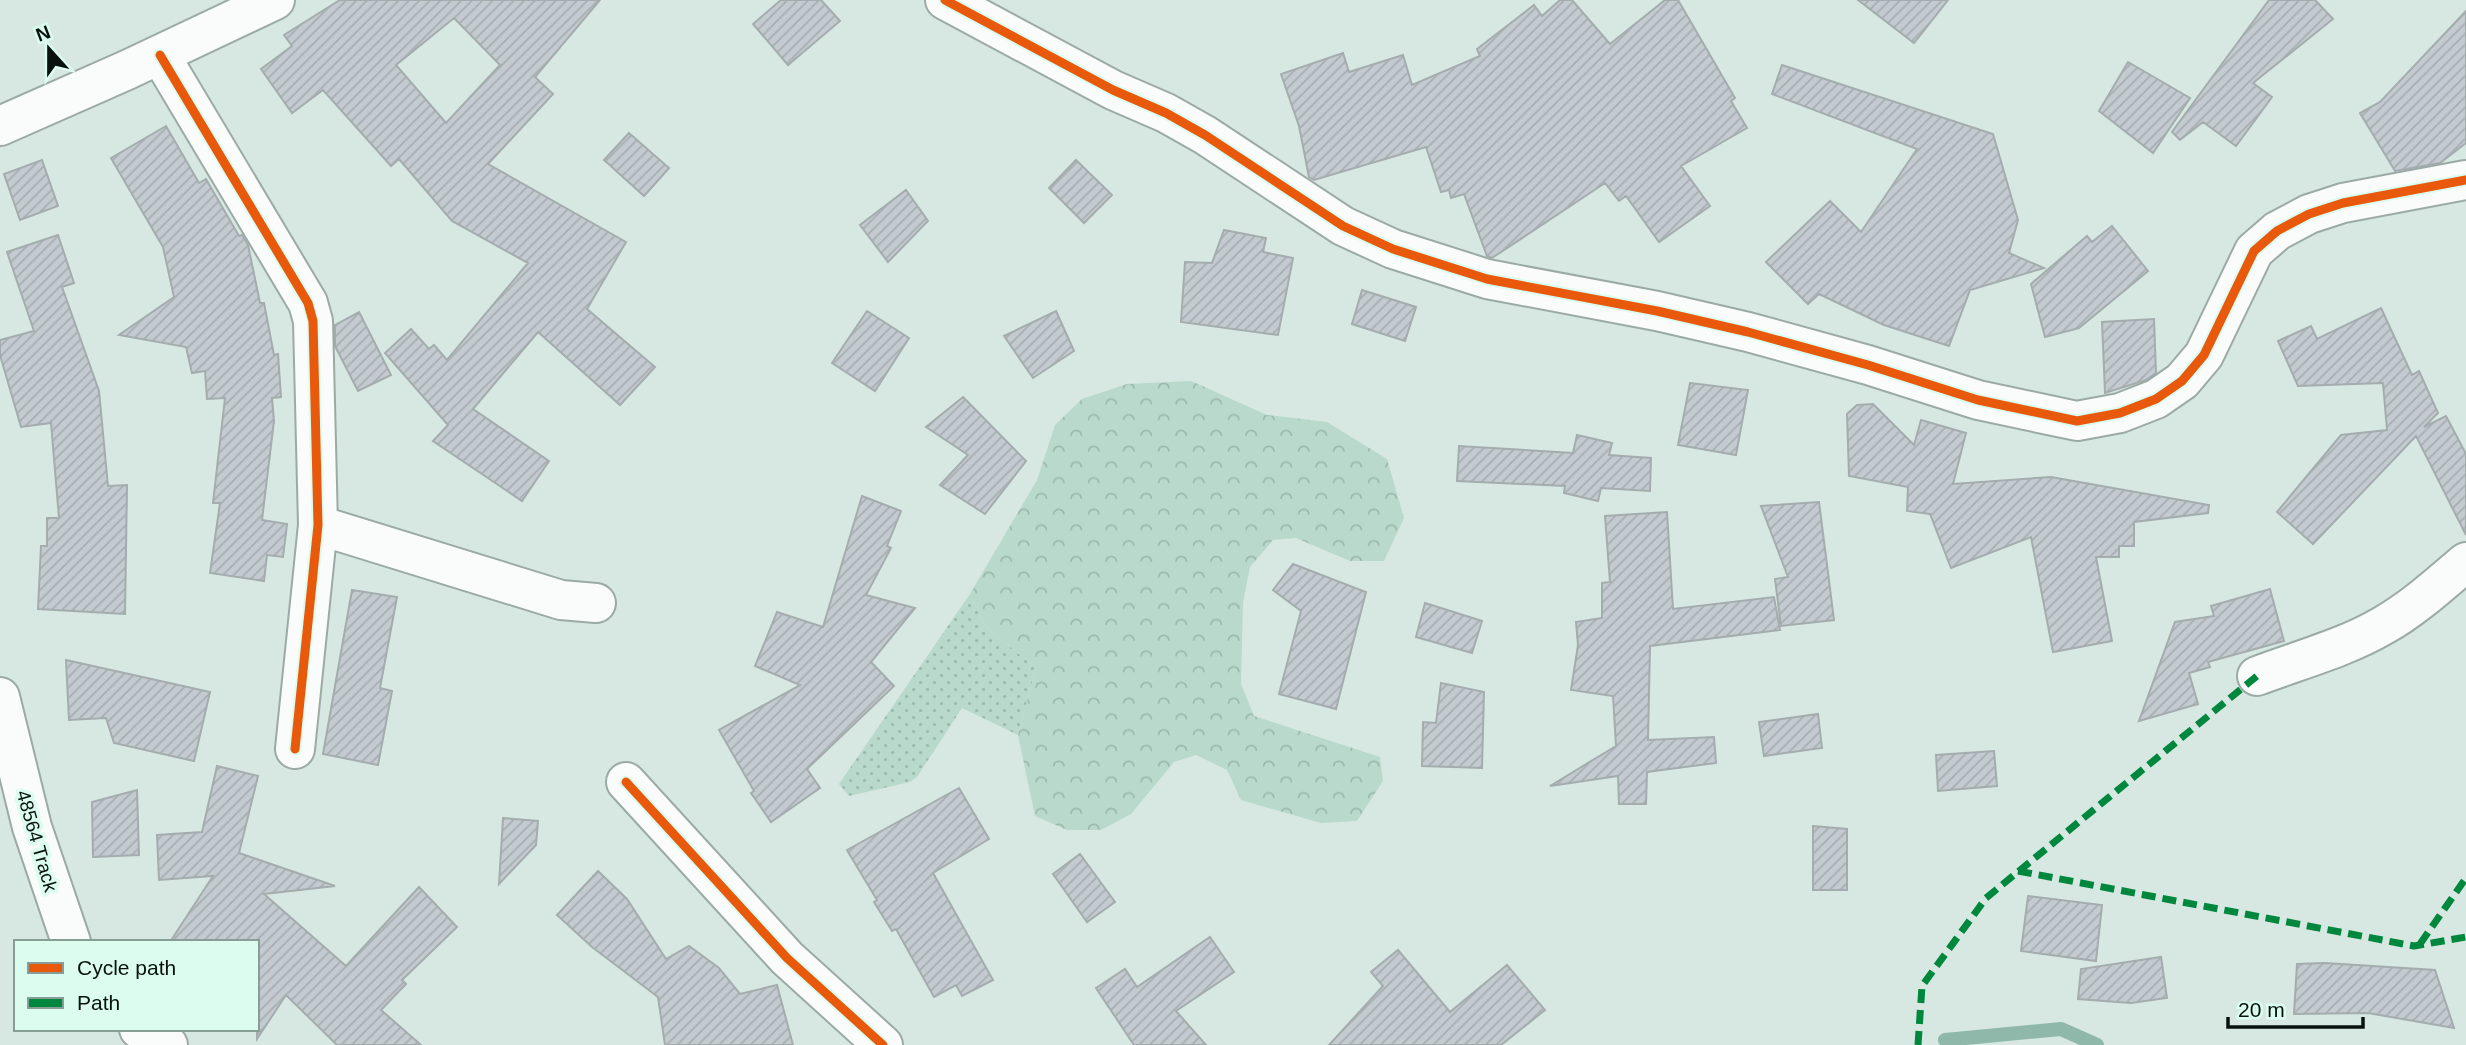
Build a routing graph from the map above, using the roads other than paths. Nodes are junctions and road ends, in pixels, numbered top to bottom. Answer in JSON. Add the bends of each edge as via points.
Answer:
{"nodes":[{"id":1,"x":275,"y":0,"type":"edge"},
{"id":2,"x":945,"y":0,"type":"edge"},
{"id":3,"x":159,"y":55,"type":"junction"},
{"id":4,"x":0,"y":126,"type":"edge"},
{"id":5,"x":2466,"y":180,"type":"edge"},
{"id":6,"x":318,"y":525,"type":"junction"},
{"id":7,"x":2466,"y":562,"type":"edge"},
{"id":8,"x":596,"y":603,"type":"dead end"},
{"id":9,"x":2257,"y":676,"type":"dead end"},
{"id":10,"x":0,"y":697,"type":"edge"},
{"id":11,"x":295,"y":749,"type":"dead end"},
{"id":12,"x":626,"y":782,"type":"dead end"},
{"id":13,"x":70,"y":940,"type":"edge"},
{"id":14,"x":142,"y":1031,"type":"edge"},
{"id":15,"x":168,"y":1045,"type":"edge"},
{"id":16,"x":883,"y":1045,"type":"edge"}],
"edges":[{"from":1,"to":3,"type":"street"},
{"from":2,"to":5,"type":"street","via":[[1112,90],[1176,118],[1343,226],[1394,249],[1487,279],[1657,310],[1868,365],[1978,400],[2077,421],[2144,404],[2182,381],[2204,355],[2254,251],[2277,231],[2343,203]]},
{"from":3,"to":4,"type":"street"},
{"from":3,"to":6,"type":"street","via":[[308,303],[315,336]]},
{"from":6,"to":8,"type":"street","via":[[561,600]]},
{"from":6,"to":11,"type":"street"},
{"from":7,"to":9,"type":"street","via":[[2383,626]]},
{"from":10,"to":13,"type":"street","name":"48564 Track","via":[[32,827]]},
{"from":12,"to":16,"type":"street","via":[[787,958]]},
{"from":14,"to":15,"type":"street"}]}
